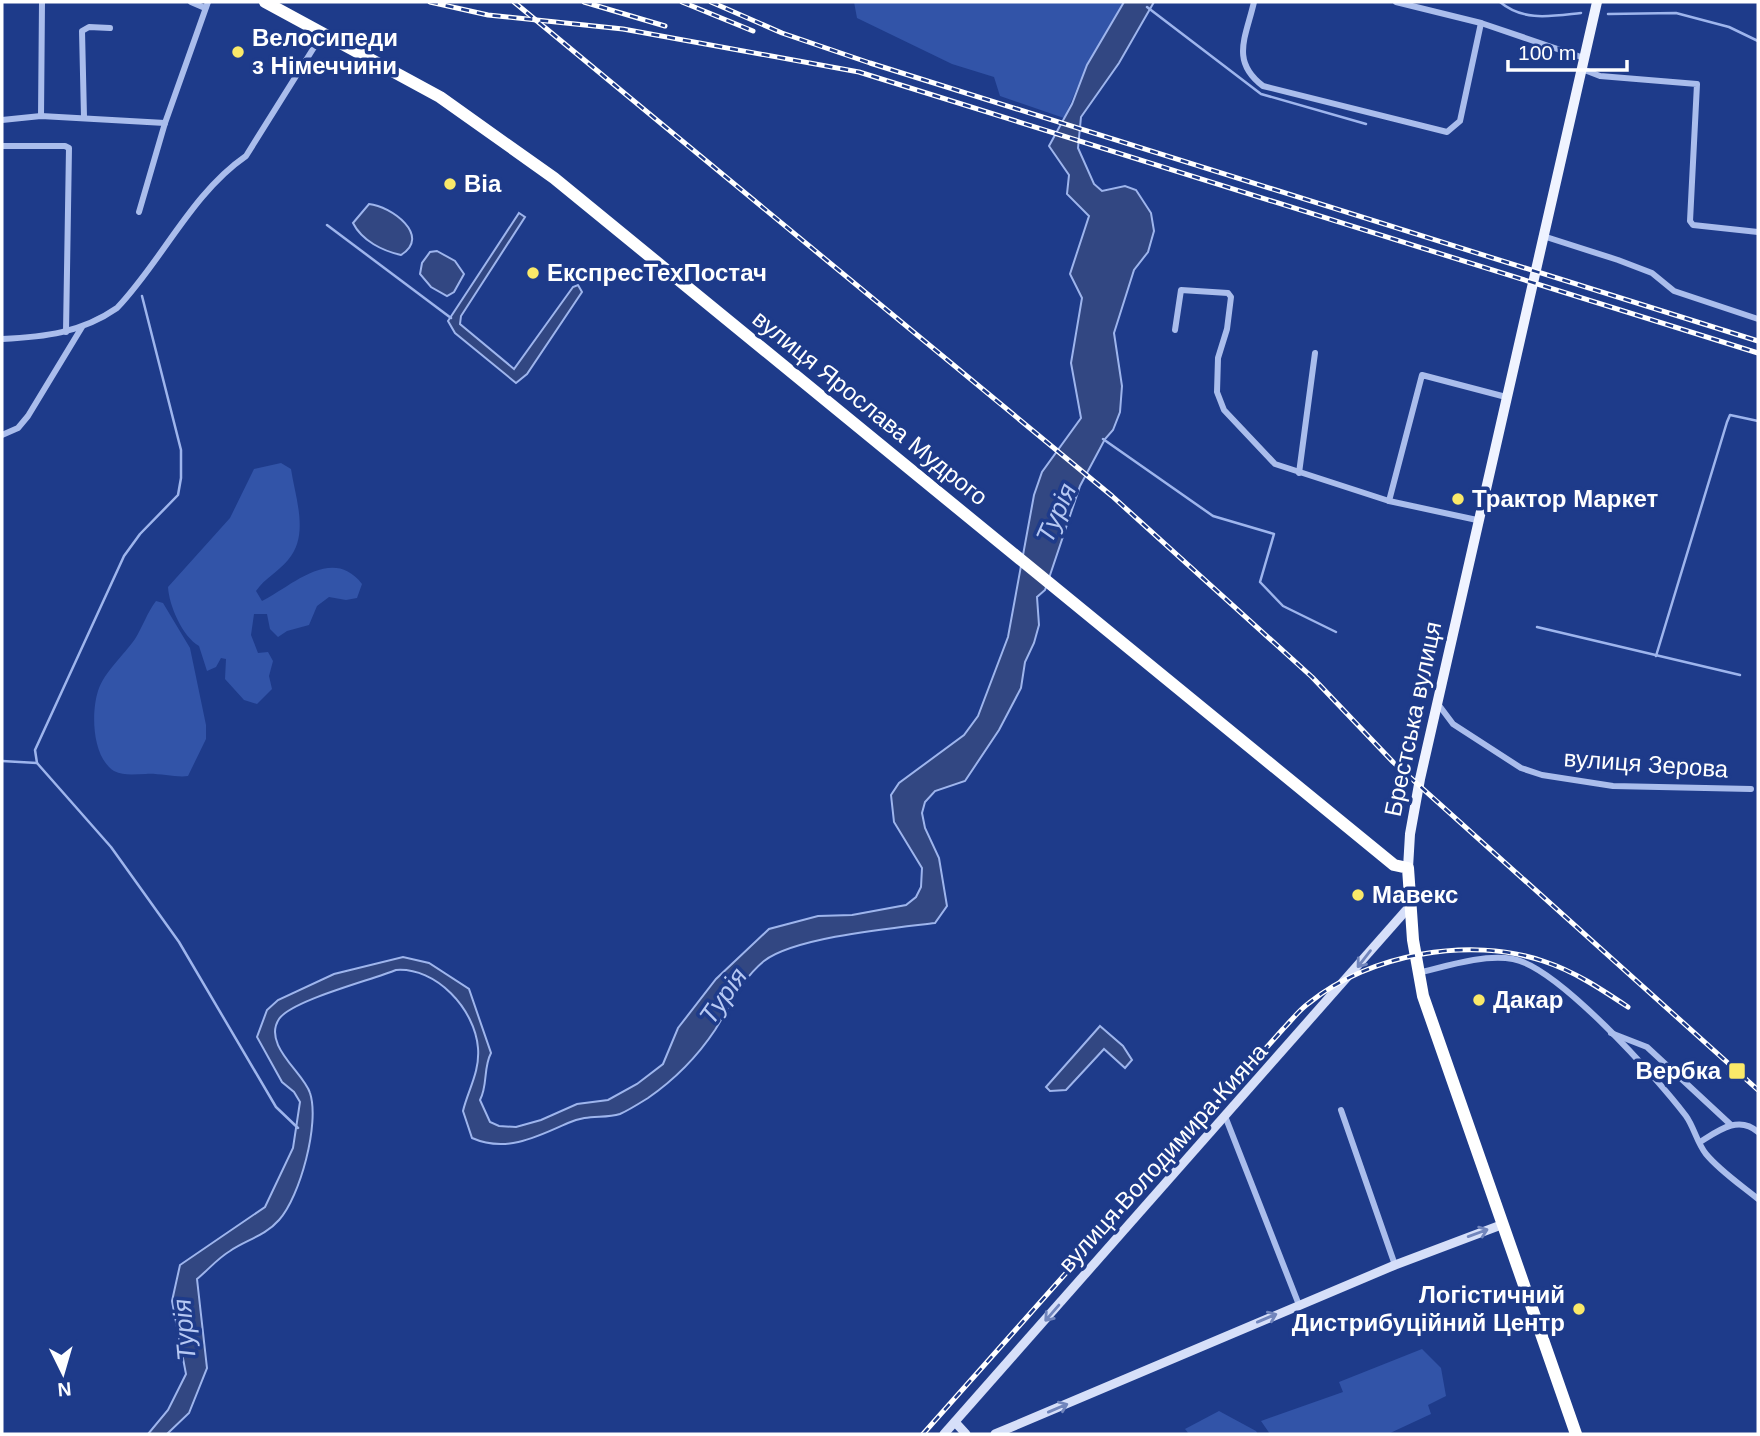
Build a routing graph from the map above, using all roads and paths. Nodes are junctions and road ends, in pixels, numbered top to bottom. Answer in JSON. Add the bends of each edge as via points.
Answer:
{"nodes":[{"id":1,"x":41,"y":2,"type":"edge"},
{"id":2,"x":191,"y":2,"type":"edge"},
{"id":3,"x":265,"y":2,"type":"edge"},
{"id":4,"x":1254,"y":2,"type":"edge"},
{"id":5,"x":1396,"y":2,"type":"edge"},
{"id":6,"x":1434,"y":2,"type":"edge"},
{"id":7,"x":1597,"y":2,"type":"edge"},
{"id":8,"x":206,"y":5,"type":"edge"},
{"id":9,"x":1431,"y":10,"type":"junction"},
{"id":10,"x":1481,"y":23,"type":"junction"},
{"id":11,"x":110,"y":28,"type":"dead end"},
{"id":12,"x":323,"y":32,"type":"junction"},
{"id":13,"x":1583,"y":63,"type":"junction"},
{"id":14,"x":41,"y":116,"type":"junction"},
{"id":15,"x":84,"y":117,"type":"junction"},
{"id":16,"x":2,"y":120,"type":"edge"},
{"id":17,"x":165,"y":123,"type":"junction"},
{"id":18,"x":2,"y":146,"type":"edge"},
{"id":19,"x":139,"y":212,"type":"dead end"},
{"id":20,"x":1758,"y":232,"type":"edge"},
{"id":21,"x":1543,"y":236,"type":"junction"},
{"id":22,"x":1758,"y":319,"type":"edge"},
{"id":23,"x":83,"y":326,"type":"junction"},
{"id":24,"x":1175,"y":330,"type":"dead end"},
{"id":25,"x":66,"y":332,"type":"junction"},
{"id":26,"x":2,"y":338,"type":"edge"},
{"id":27,"x":1315,"y":353,"type":"dead end"},
{"id":28,"x":1506,"y":397,"type":"junction"},
{"id":29,"x":4,"y":434,"type":"edge"},
{"id":30,"x":1298,"y":472,"type":"junction"},
{"id":31,"x":1389,"y":501,"type":"junction"},
{"id":32,"x":1478,"y":520,"type":"junction"},
{"id":33,"x":1438,"y":704,"type":"junction"},
{"id":34,"x":1751,"y":789,"type":"dead end"},
{"id":35,"x":1408,"y":868,"type":"junction"},
{"id":36,"x":1409,"y":907,"type":"junction"},
{"id":37,"x":1418,"y":973,"type":"junction"},
{"id":38,"x":1609,"y":1032,"type":"junction"},
{"id":39,"x":1341,"y":1110,"type":"dead end"},
{"id":40,"x":1225,"y":1116,"type":"junction"},
{"id":41,"x":1730,"y":1124,"type":"junction"},
{"id":42,"x":1758,"y":1132,"type":"edge"},
{"id":43,"x":1700,"y":1142,"type":"junction"},
{"id":44,"x":1758,"y":1199,"type":"edge"},
{"id":45,"x":1502,"y":1225,"type":"junction"},
{"id":46,"x":1395,"y":1265,"type":"junction"},
{"id":47,"x":1299,"y":1305,"type":"junction"},
{"id":48,"x":956,"y":1422,"type":"junction"},
{"id":49,"x":944,"y":1434,"type":"edge"},
{"id":50,"x":966,"y":1434,"type":"edge"},
{"id":51,"x":995,"y":1434,"type":"edge"},
{"id":52,"x":1576,"y":1434,"type":"edge"}],
"edges":[{"from":1,"to":14,"type":"street"},
{"from":2,"to":8,"type":"street"},
{"from":3,"to":12,"type":"highway","name":"вулиця Ярослава Мудрого"},
{"from":4,"to":10,"type":"street","via":[[1242,60],[1247,74],[1263,86],[1447,132],[1460,121]]},
{"from":5,"to":9,"type":"street"},
{"from":6,"to":9,"type":"street"},
{"from":7,"to":13,"type":"main road","name":"Брестська вулиця"},
{"from":8,"to":17,"type":"street"},
{"from":9,"to":10,"type":"street"},
{"from":10,"to":13,"type":"street"},
{"from":11,"to":15,"type":"street","via":[[82,31]]},
{"from":12,"to":23,"type":"street","via":[[246,156],[207,194],[127,298]]},
{"from":12,"to":35,"type":"highway","name":"вулиця Ярослава Мудрого","via":[[440,97],[554,178],[1394,866]]},
{"from":13,"to":20,"type":"street","via":[[1600,76],[1697,84],[1690,221]]},
{"from":13,"to":21,"type":"main road","name":"Брестська вулиця"},
{"from":14,"to":15,"type":"street"},
{"from":14,"to":16,"type":"street"},
{"from":15,"to":17,"type":"street"},
{"from":17,"to":19,"type":"street"},
{"from":18,"to":25,"type":"street","via":[[69,148]]},
{"from":21,"to":22,"type":"street","via":[[1618,260],[1652,274],[1674,291]]},
{"from":21,"to":28,"type":"main road","name":"Брестська вулиця"},
{"from":23,"to":25,"type":"street"},
{"from":23,"to":29,"type":"street","via":[[28,416]]},
{"from":24,"to":30,"type":"street","via":[[1181,290],[1228,293],[1230,317],[1216,368],[1219,399],[1275,464]]},
{"from":25,"to":26,"type":"street"},
{"from":27,"to":30,"type":"street"},
{"from":28,"to":31,"type":"street","via":[[1422,375]]},
{"from":28,"to":32,"type":"main road","name":"Брестська вулиця"},
{"from":30,"to":31,"type":"street"},
{"from":31,"to":32,"type":"street"},
{"from":32,"to":33,"type":"main road","name":"Брестська вулиця"},
{"from":33,"to":34,"type":"street","name":"вулиця Зерова","via":[[1453,724],[1521,768],[1542,775],[1613,786]]},
{"from":33,"to":35,"type":"main road","name":"Брестська вулиця","via":[[1409,834]]},
{"from":35,"to":36,"type":"highway","name":"Брестська вулиця"},
{"from":36,"to":37,"type":"highway","name":"Брестська вулиця"},
{"from":36,"to":40,"type":"main road","name":"вулиця Володимира Кияна","one_way":true},
{"from":37,"to":38,"type":"street","via":[[1485,960],[1522,962],[1559,986]]},
{"from":37,"to":45,"type":"highway","name":"Брестська вулиця"},
{"from":38,"to":41,"type":"street","via":[[1647,1047]]},
{"from":38,"to":43,"type":"street","via":[[1676,1103]]},
{"from":39,"to":46,"type":"street"},
{"from":40,"to":47,"type":"street"},
{"from":40,"to":48,"type":"main road","name":"вулиця Володимира Кияна","one_way":true},
{"from":41,"to":42,"type":"street","via":[[1751,1125]]},
{"from":41,"to":43,"type":"street"},
{"from":43,"to":44,"type":"street","via":[[1711,1159]]},
{"from":46,"to":45,"type":"main road","one_way":true},
{"from":45,"to":52,"type":"highway","name":"Брестська вулиця"},
{"from":46,"to":47,"type":"main road"},
{"from":51,"to":47,"type":"main road","one_way":true},
{"from":48,"to":49,"type":"main road","name":"вулиця Володимира Кияна"},
{"from":48,"to":50,"type":"main road"}]}
